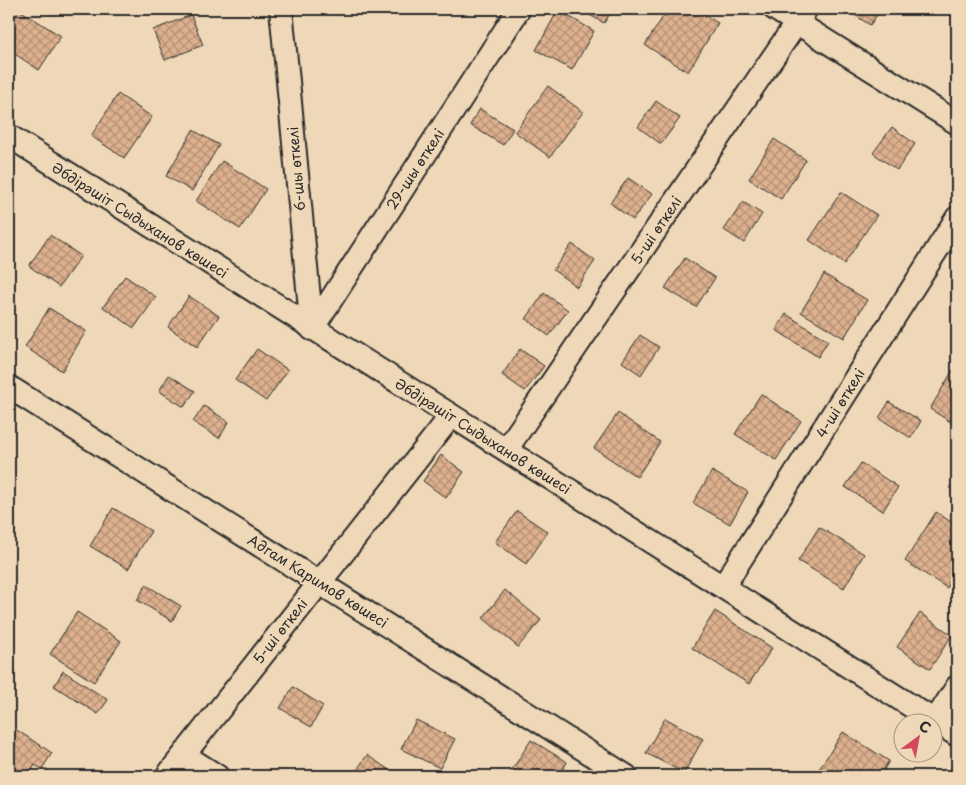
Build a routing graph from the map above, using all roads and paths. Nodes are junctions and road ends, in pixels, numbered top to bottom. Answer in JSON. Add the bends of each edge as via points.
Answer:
{"nodes":[{"id":1,"x":281,"y":9,"type":"edge"},
{"id":2,"x":519,"y":9,"type":"edge"},
{"id":3,"x":775,"y":9,"type":"edge"},
{"id":4,"x":801,"y":15,"type":"edge"},
{"id":5,"x":957,"y":123,"type":"edge"},
{"id":6,"x":9,"y":136,"type":"edge"},
{"id":7,"x":957,"y":218,"type":"edge"},
{"id":8,"x":312,"y":329,"type":"junction"},
{"id":9,"x":9,"y":387,"type":"edge"},
{"id":10,"x":451,"y":416,"type":"junction"},
{"id":11,"x":506,"y":450,"type":"junction"},
{"id":12,"x":319,"y":581,"type":"junction"},
{"id":13,"x":723,"y":587,"type":"junction"},
{"id":14,"x":957,"y":687,"type":"edge"},
{"id":15,"x":921,"y":712,"type":"edge"},
{"id":16,"x":941,"y":712,"type":"edge"},
{"id":17,"x":944,"y":727,"type":"edge"},
{"id":18,"x":957,"y":735,"type":"edge"},
{"id":19,"x":184,"y":755,"type":"junction"},
{"id":20,"x":167,"y":776,"type":"edge"},
{"id":21,"x":217,"y":776,"type":"edge"},
{"id":22,"x":626,"y":776,"type":"edge"}],
"edges":[{"from":1,"to":8,"type":"street","name":"6-шы өткелі"},
{"from":2,"to":8,"type":"street","name":"29-шы өткелі"},
{"from":3,"to":4,"type":"street"},
{"from":4,"to":5,"type":"street"},
{"from":4,"to":11,"type":"street","name":"5-ші өткелі"},
{"from":6,"to":8,"type":"street","name":"Әбдірәшіт Сыдыханов көшесі"},
{"from":7,"to":13,"type":"street","name":"4-ші өткелі"},
{"from":8,"to":10,"type":"street","name":"Әбдірәшіт Сыдыханов көшесі"},
{"from":9,"to":12,"type":"street","name":"Адгам Каримов көшесі"},
{"from":10,"to":11,"type":"street","name":"Әбдірәшіт Сыдыханов көшесі"},
{"from":10,"to":12,"type":"street","name":"5-ші өткелі"},
{"from":11,"to":13,"type":"street","name":"Әбдірәшіт Сыдыханов көшесі"},
{"from":12,"to":19,"type":"street","name":"5-ші өткелі"},
{"from":12,"to":22,"type":"street","name":"Адгам Каримов көшесі"},
{"from":13,"to":15,"type":"street","name":"Әбдірәшіт Сыдыханов көшесі"},
{"from":14,"to":16,"type":"street"},
{"from":17,"to":18,"type":"street","name":"Әбдірәшіт Сыдыханов көшесі"},
{"from":19,"to":20,"type":"street","name":"5-ші өткелі"},
{"from":19,"to":21,"type":"street"}]}
